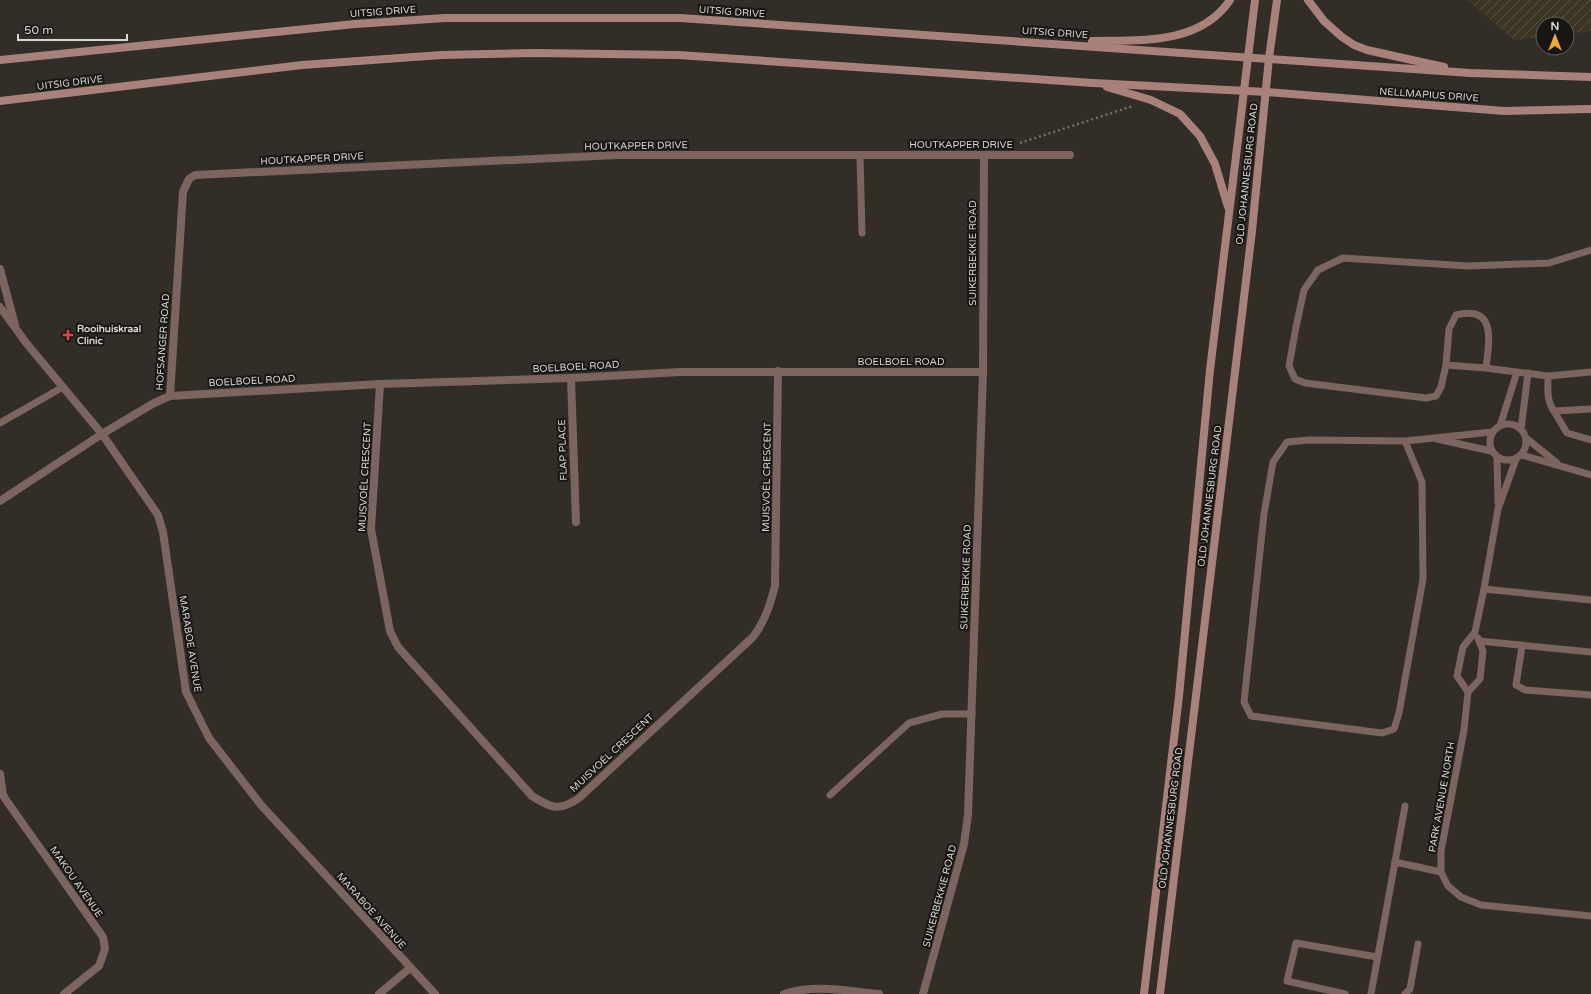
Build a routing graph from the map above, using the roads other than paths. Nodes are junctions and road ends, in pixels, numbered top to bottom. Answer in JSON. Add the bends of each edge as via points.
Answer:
{"nodes":[{"id":1,"x":1230,"y":0,"type":"edge"},
{"id":2,"x":1255,"y":0,"type":"edge"},
{"id":3,"x":1277,"y":0,"type":"edge"},
{"id":4,"x":1308,"y":0,"type":"edge"},
{"id":5,"x":1047,"y":43,"type":"junction"},
{"id":6,"x":1247,"y":56,"type":"junction"},
{"id":7,"x":1269,"y":58,"type":"junction"},
{"id":8,"x":0,"y":60,"type":"edge"},
{"id":9,"x":1470,"y":73,"type":"junction"},
{"id":10,"x":1591,"y":77,"type":"edge"},
{"id":11,"x":1093,"y":83,"type":"junction"},
{"id":12,"x":1244,"y":91,"type":"junction"},
{"id":13,"x":1266,"y":92,"type":"junction"},
{"id":14,"x":0,"y":101,"type":"edge"},
{"id":15,"x":1591,"y":109,"type":"edge"},
{"id":16,"x":860,"y":155,"type":"junction"},
{"id":17,"x":984,"y":155,"type":"junction"},
{"id":18,"x":1070,"y":155,"type":"dead end"},
{"id":19,"x":203,"y":174,"type":"joint"},
{"id":20,"x":1229,"y":211,"type":"junction"},
{"id":21,"x":862,"y":233,"type":"dead end"},
{"id":22,"x":1591,"y":250,"type":"edge"},
{"id":23,"x":0,"y":269,"type":"edge"},
{"id":24,"x":0,"y":307,"type":"edge"},
{"id":25,"x":16,"y":327,"type":"junction"},
{"id":26,"x":1446,"y":365,"type":"junction"},
{"id":27,"x":1486,"y":368,"type":"junction"},
{"id":28,"x":778,"y":371,"type":"junction"},
{"id":29,"x":983,"y":372,"type":"junction"},
{"id":30,"x":1517,"y":372,"type":"junction"},
{"id":31,"x":1591,"y":372,"type":"edge"},
{"id":32,"x":1528,"y":373,"type":"junction"},
{"id":33,"x":1548,"y":376,"type":"junction"},
{"id":34,"x":571,"y":378,"type":"junction"},
{"id":35,"x":380,"y":384,"type":"junction"},
{"id":36,"x":63,"y":387,"type":"junction"},
{"id":37,"x":170,"y":396,"type":"junction"},
{"id":38,"x":1591,"y":409,"type":"edge"},
{"id":39,"x":1554,"y":411,"type":"junction"},
{"id":40,"x":0,"y":423,"type":"edge"},
{"id":41,"x":1500,"y":426,"type":"junction"},
{"id":42,"x":1521,"y":430,"type":"junction"},
{"id":43,"x":1492,"y":432,"type":"junction"},
{"id":44,"x":102,"y":434,"type":"junction"},
{"id":45,"x":1429,"y":437,"type":"junction"},
{"id":46,"x":1526,"y":438,"type":"junction"},
{"id":47,"x":1591,"y":440,"type":"edge"},
{"id":48,"x":1405,"y":441,"type":"junction"},
{"id":49,"x":1491,"y":451,"type":"junction"},
{"id":50,"x":1519,"y":457,"type":"junction"},
{"id":51,"x":1497,"y":458,"type":"junction"},
{"id":52,"x":1561,"y":465,"type":"junction"},
{"id":53,"x":1591,"y":474,"type":"edge"},
{"id":54,"x":0,"y":501,"type":"edge"},
{"id":55,"x":1498,"y":509,"type":"junction"},
{"id":56,"x":576,"y":522,"type":"dead end"},
{"id":57,"x":1484,"y":589,"type":"junction"},
{"id":58,"x":1591,"y":600,"type":"edge"},
{"id":59,"x":1475,"y":632,"type":"junction"},
{"id":60,"x":1479,"y":641,"type":"junction"},
{"id":61,"x":1522,"y":646,"type":"junction"},
{"id":62,"x":1591,"y":652,"type":"edge"},
{"id":63,"x":1468,"y":692,"type":"junction"},
{"id":64,"x":1591,"y":695,"type":"edge"},
{"id":65,"x":972,"y":714,"type":"junction"},
{"id":66,"x":0,"y":774,"type":"edge"},
{"id":67,"x":830,"y":795,"type":"dead end"},
{"id":68,"x":1405,"y":806,"type":"dead end"},
{"id":69,"x":1395,"y":862,"type":"junction"},
{"id":70,"x":1441,"y":872,"type":"junction"},
{"id":71,"x":1591,"y":916,"type":"edge"},
{"id":72,"x":1418,"y":944,"type":"dead end"},
{"id":73,"x":1377,"y":957,"type":"junction"},
{"id":74,"x":410,"y":968,"type":"junction"},
{"id":75,"x":838,"y":992,"type":"edge"},
{"id":76,"x":64,"y":994,"type":"edge"},
{"id":77,"x":379,"y":994,"type":"edge"},
{"id":78,"x":435,"y":994,"type":"edge"},
{"id":79,"x":784,"y":994,"type":"edge"},
{"id":80,"x":879,"y":994,"type":"edge"},
{"id":81,"x":923,"y":994,"type":"edge"},
{"id":82,"x":1144,"y":994,"type":"edge"},
{"id":83,"x":1160,"y":994,"type":"edge"},
{"id":84,"x":1346,"y":994,"type":"edge"},
{"id":85,"x":1371,"y":994,"type":"edge"},
{"id":86,"x":1405,"y":994,"type":"edge"}],
"edges":[{"from":1,"to":5,"type":"main road","via":[[1225,8],[1206,24],[1161,39]]},
{"from":2,"to":6,"type":"main road","name":"OLD JOHANNESBURG ROAD"},
{"from":3,"to":7,"type":"main road","name":"OLD JOHANNESBURG ROAD"},
{"from":4,"to":9,"type":"main road","via":[[1324,21],[1354,45]]},
{"from":5,"to":6,"type":"main road","name":"UITSIG DRIVE"},
{"from":5,"to":8,"type":"main road","name":"UITSIG DRIVE","via":[[680,18],[445,18],[355,24]]},
{"from":6,"to":7,"type":"main road","name":"UITSIG DRIVE"},
{"from":6,"to":12,"type":"main road","name":"OLD JOHANNESBURG ROAD"},
{"from":7,"to":9,"type":"main road"},
{"from":7,"to":13,"type":"main road","name":"OLD JOHANNESBURG ROAD"},
{"from":9,"to":10,"type":"main road"},
{"from":11,"to":12,"type":"main road","name":"UITSIG DRIVE"},
{"from":11,"to":14,"type":"main road","name":"UITSIG DRIVE","via":[[678,55],[537,52],[302,65]]},
{"from":11,"to":20,"type":"main road","via":[[1151,100],[1180,114],[1200,136],[1215,164]]},
{"from":12,"to":13,"type":"main road","name":"NELLMAPIUS DRIVE"},
{"from":12,"to":20,"type":"main road","name":"OLD JOHANNESBURG ROAD"},
{"from":13,"to":15,"type":"main road","name":"NELLMAPIUS DRIVE","via":[[1504,111]]},
{"from":13,"to":83,"type":"main road","name":"OLD JOHANNESBURG ROAD","via":[[1252,230]]},
{"from":16,"to":17,"type":"street","name":"HOUTKAPPER DRIVE"},
{"from":16,"to":19,"type":"street","name":"HOUTKAPPER DRIVE","via":[[618,155]]},
{"from":16,"to":21,"type":"lane"},
{"from":17,"to":18,"type":"street","name":"HOUTKAPPER DRIVE"},
{"from":17,"to":29,"type":"street","name":"SUIKERBEKKIE ROAD"},
{"from":19,"to":37,"type":"street","name":"HOFSANGER ROAD","via":[[189,178],[183,192]]},
{"from":20,"to":82,"type":"main road","name":"OLD JOHANNESBURG ROAD","via":[[1210,370],[1179,696]]},
{"from":22,"to":26,"type":"lane","via":[[1549,263],[1468,266],[1343,258],[1318,270],[1304,290],[1289,366],[1295,379],[1305,383],[1426,398],[1436,396]]},
{"from":23,"to":25,"type":"street","name":"MARABOE AVENUE"},
{"from":24,"to":25,"type":"street","name":"MARABOE AVENUE"},
{"from":25,"to":36,"type":"street","name":"MARABOE AVENUE"},
{"from":26,"to":27,"type":"lane"},
{"from":26,"to":27,"type":"lane","via":[[1449,329],[1456,315],[1465,312],[1481,316],[1487,322],[1489,329]]},
{"from":27,"to":30,"type":"lane"},
{"from":28,"to":29,"type":"street","name":"BOELBOEL ROAD"},
{"from":28,"to":34,"type":"street","name":"BOELBOEL ROAD","via":[[681,372]]},
{"from":28,"to":35,"type":"street","name":"MUISVOËL CRESCENT","via":[[775,586],[769,611],[753,637],[579,798],[564,807],[549,806],[532,796],[394,641],[371,529]]},
{"from":29,"to":65,"type":"street","name":"SUIKERBEKKIE ROAD"},
{"from":30,"to":32,"type":"lane"},
{"from":30,"to":41,"type":"lane"},
{"from":31,"to":33,"type":"lane"},
{"from":32,"to":33,"type":"lane"},
{"from":32,"to":42,"type":"lane"},
{"from":33,"to":39,"type":"lane","via":[[1549,405]]},
{"from":34,"to":35,"type":"street","name":"BOELBOEL ROAD"},
{"from":34,"to":56,"type":"street","name":"FLAP PLACE"},
{"from":35,"to":37,"type":"street","name":"BOELBOEL ROAD"},
{"from":36,"to":40,"type":"lane"},
{"from":36,"to":44,"type":"street","name":"MARABOE AVENUE"},
{"from":37,"to":44,"type":"street","name":"HOFSANGER ROAD"},
{"from":38,"to":39,"type":"lane"},
{"from":39,"to":47,"type":"lane","via":[[1567,433]]},
{"from":41,"to":42,"type":"lane","via":[[1508,424]]},
{"from":41,"to":43,"type":"lane"},
{"from":42,"to":46,"type":"lane"},
{"from":43,"to":45,"type":"lane"},
{"from":43,"to":49,"type":"lane","via":[[1489,441]]},
{"from":44,"to":54,"type":"street","name":"HOFSANGER ROAD"},
{"from":44,"to":74,"type":"street","name":"MARABOE AVENUE","via":[[158,515],[186,692],[209,738],[261,805]]},
{"from":45,"to":48,"type":"lane"},
{"from":45,"to":49,"type":"lane"},
{"from":46,"to":50,"type":"lane","via":[[1528,445]]},
{"from":46,"to":52,"type":"lane"},
{"from":48,"to":48,"type":"lane","via":[[1422,482],[1423,579],[1394,729],[1382,733],[1251,716],[1244,702],[1264,514],[1273,462],[1287,442]]},
{"from":49,"to":51,"type":"lane"},
{"from":50,"to":51,"type":"lane","via":[[1506,461]]},
{"from":50,"to":52,"type":"lane"},
{"from":50,"to":55,"type":"lane"},
{"from":51,"to":55,"type":"lane"},
{"from":52,"to":53,"type":"lane"},
{"from":55,"to":57,"type":"lane"},
{"from":57,"to":58,"type":"lane"},
{"from":57,"to":59,"type":"lane"},
{"from":59,"to":60,"type":"lane"},
{"from":59,"to":63,"type":"lane","via":[[1463,647],[1457,676]]},
{"from":60,"to":61,"type":"lane"},
{"from":60,"to":63,"type":"lane","via":[[1483,651],[1480,680]]},
{"from":61,"to":62,"type":"lane"},
{"from":61,"to":64,"type":"lane","via":[[1516,685],[1525,690]]},
{"from":63,"to":70,"type":"lane","name":"PARK AVENUE NORTH","via":[[1464,730],[1441,851]]},
{"from":65,"to":67,"type":"lane","via":[[942,714],[909,723]]},
{"from":65,"to":81,"type":"street","name":"SUIKERBEKKIE ROAD","via":[[968,815],[964,844]]},
{"from":66,"to":76,"type":"street","name":"MAKOU AVENUE","via":[[6,800],[103,937],[105,949],[99,966]]},
{"from":68,"to":69,"type":"lane"},
{"from":69,"to":70,"type":"lane"},
{"from":69,"to":73,"type":"lane"},
{"from":70,"to":71,"type":"lane","via":[[1448,886],[1461,897],[1481,905]]},
{"from":72,"to":86,"type":"lane","via":[[1410,989]]},
{"from":73,"to":84,"type":"lane","via":[[1296,943],[1288,982]]},
{"from":73,"to":85,"type":"lane"},
{"from":74,"to":77,"type":"street"},
{"from":74,"to":78,"type":"street","name":"MARABOE AVENUE"},
{"from":75,"to":79,"type":"street","via":[[811,988]]},
{"from":75,"to":80,"type":"street"}]}
